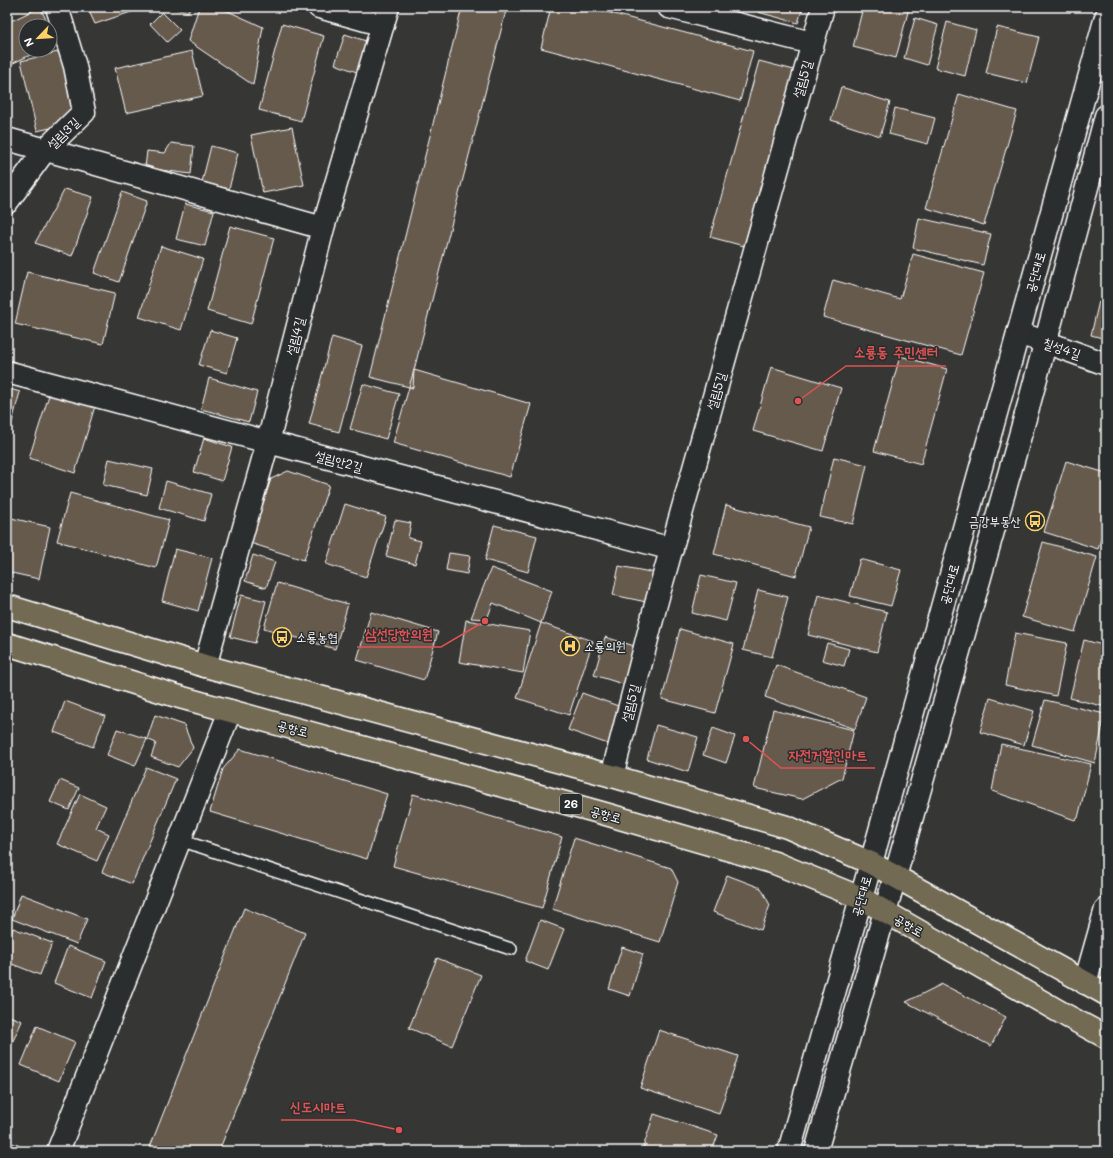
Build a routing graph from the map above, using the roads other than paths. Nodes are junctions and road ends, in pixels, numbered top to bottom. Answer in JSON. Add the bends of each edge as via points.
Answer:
{"nodes":[{"id":1,"x":57,"y":7,"type":"edge"},
{"id":2,"x":319,"y":7,"type":"edge"},
{"id":3,"x":669,"y":7,"type":"edge"},
{"id":4,"x":823,"y":7,"type":"edge"},
{"id":5,"x":385,"y":16,"type":"edge"},
{"id":6,"x":1106,"y":17,"type":"edge"},
{"id":7,"x":812,"y":43,"type":"junction"},
{"id":8,"x":1106,"y":116,"type":"edge"},
{"id":9,"x":7,"y":139,"type":"edge"},
{"id":10,"x":45,"y":150,"type":"junction"},
{"id":11,"x":7,"y":202,"type":"edge"},
{"id":12,"x":323,"y":228,"type":"junction"},
{"id":13,"x":1018,"y":334,"type":"junction"},
{"id":14,"x":1045,"y":342,"type":"junction"},
{"id":15,"x":1106,"y":364,"type":"edge"},
{"id":16,"x":7,"y":372,"type":"edge"},
{"id":17,"x":268,"y":442,"type":"junction"},
{"id":18,"x":672,"y":549,"type":"junction"},
{"id":19,"x":7,"y":606,"type":"edge"},
{"id":20,"x":7,"y":644,"type":"edge"},
{"id":21,"x":205,"y":666,"type":"junction"},
{"id":22,"x":230,"y":711,"type":"junction"},
{"id":23,"x":612,"y":776,"type":"junction"},
{"id":24,"x":180,"y":840,"type":"junction"},
{"id":25,"x":871,"y":863,"type":"junction"},
{"id":26,"x":895,"y":876,"type":"junction"},
{"id":27,"x":861,"y":898,"type":"junction"},
{"id":28,"x":1106,"y":909,"type":"edge"},
{"id":29,"x":885,"y":912,"type":"junction"},
{"id":30,"x":511,"y":949,"type":"dead end"},
{"id":31,"x":1085,"y":983,"type":"junction"},
{"id":32,"x":1106,"y":994,"type":"edge"},
{"id":33,"x":1106,"y":1037,"type":"edge"},
{"id":34,"x":58,"y":1151,"type":"edge"},
{"id":35,"x":789,"y":1151,"type":"edge"},
{"id":36,"x":816,"y":1151,"type":"edge"}],
"edges":[{"from":1,"to":10,"type":"street","name":"설림3길","via":[[75,66],[84,112]]},
{"from":2,"to":5,"type":"street"},
{"from":3,"to":7,"type":"street"},
{"from":4,"to":7,"type":"street","name":"설림5길"},
{"from":5,"to":12,"type":"street","name":"설림4길"},
{"from":6,"to":13,"type":"street","name":"공단대로"},
{"from":7,"to":18,"type":"street","name":"설림5길"},
{"from":8,"to":14,"type":"street","name":"공단대로"},
{"from":9,"to":10,"type":"street"},
{"from":10,"to":11,"type":"street","name":"설림3길"},
{"from":10,"to":12,"type":"street"},
{"from":12,"to":17,"type":"street","name":"설림4길"},
{"from":13,"to":14,"type":"street","name":"칠성4길"},
{"from":13,"to":25,"type":"street","name":"공단대로"},
{"from":14,"to":15,"type":"street","name":"칠성4길"},
{"from":14,"to":26,"type":"street","name":"공단대로"},
{"from":16,"to":17,"type":"street","name":"설림안2길"},
{"from":17,"to":18,"type":"street","name":"설림안2길"},
{"from":17,"to":21,"type":"street","name":"설림4길"},
{"from":18,"to":23,"type":"street","name":"설림5길"},
{"from":19,"to":21,"type":"main road"},
{"from":20,"to":22,"type":"main road","name":"공항로","number":"26"},
{"from":21,"to":23,"type":"main road"},
{"from":22,"to":24,"type":"street"},
{"from":22,"to":27,"type":"main road","name":"공항로","number":"26","via":[[775,863]]},
{"from":23,"to":25,"type":"main road","via":[[787,827]]},
{"from":24,"to":30,"type":"lane"},
{"from":24,"to":34,"type":"street"},
{"from":25,"to":26,"type":"main road"},
{"from":25,"to":27,"type":"street","name":"공단대로"},
{"from":26,"to":29,"type":"street","name":"공단대로"},
{"from":26,"to":31,"type":"main road"},
{"from":27,"to":29,"type":"main road","name":"공항로","number":"26"},
{"from":27,"to":35,"type":"street","name":"공단대로"},
{"from":28,"to":31,"type":"street"},
{"from":29,"to":33,"type":"main road","name":"공항로","number":"26"},
{"from":29,"to":36,"type":"street","name":"공단대로"},
{"from":31,"to":32,"type":"main road"}]}
